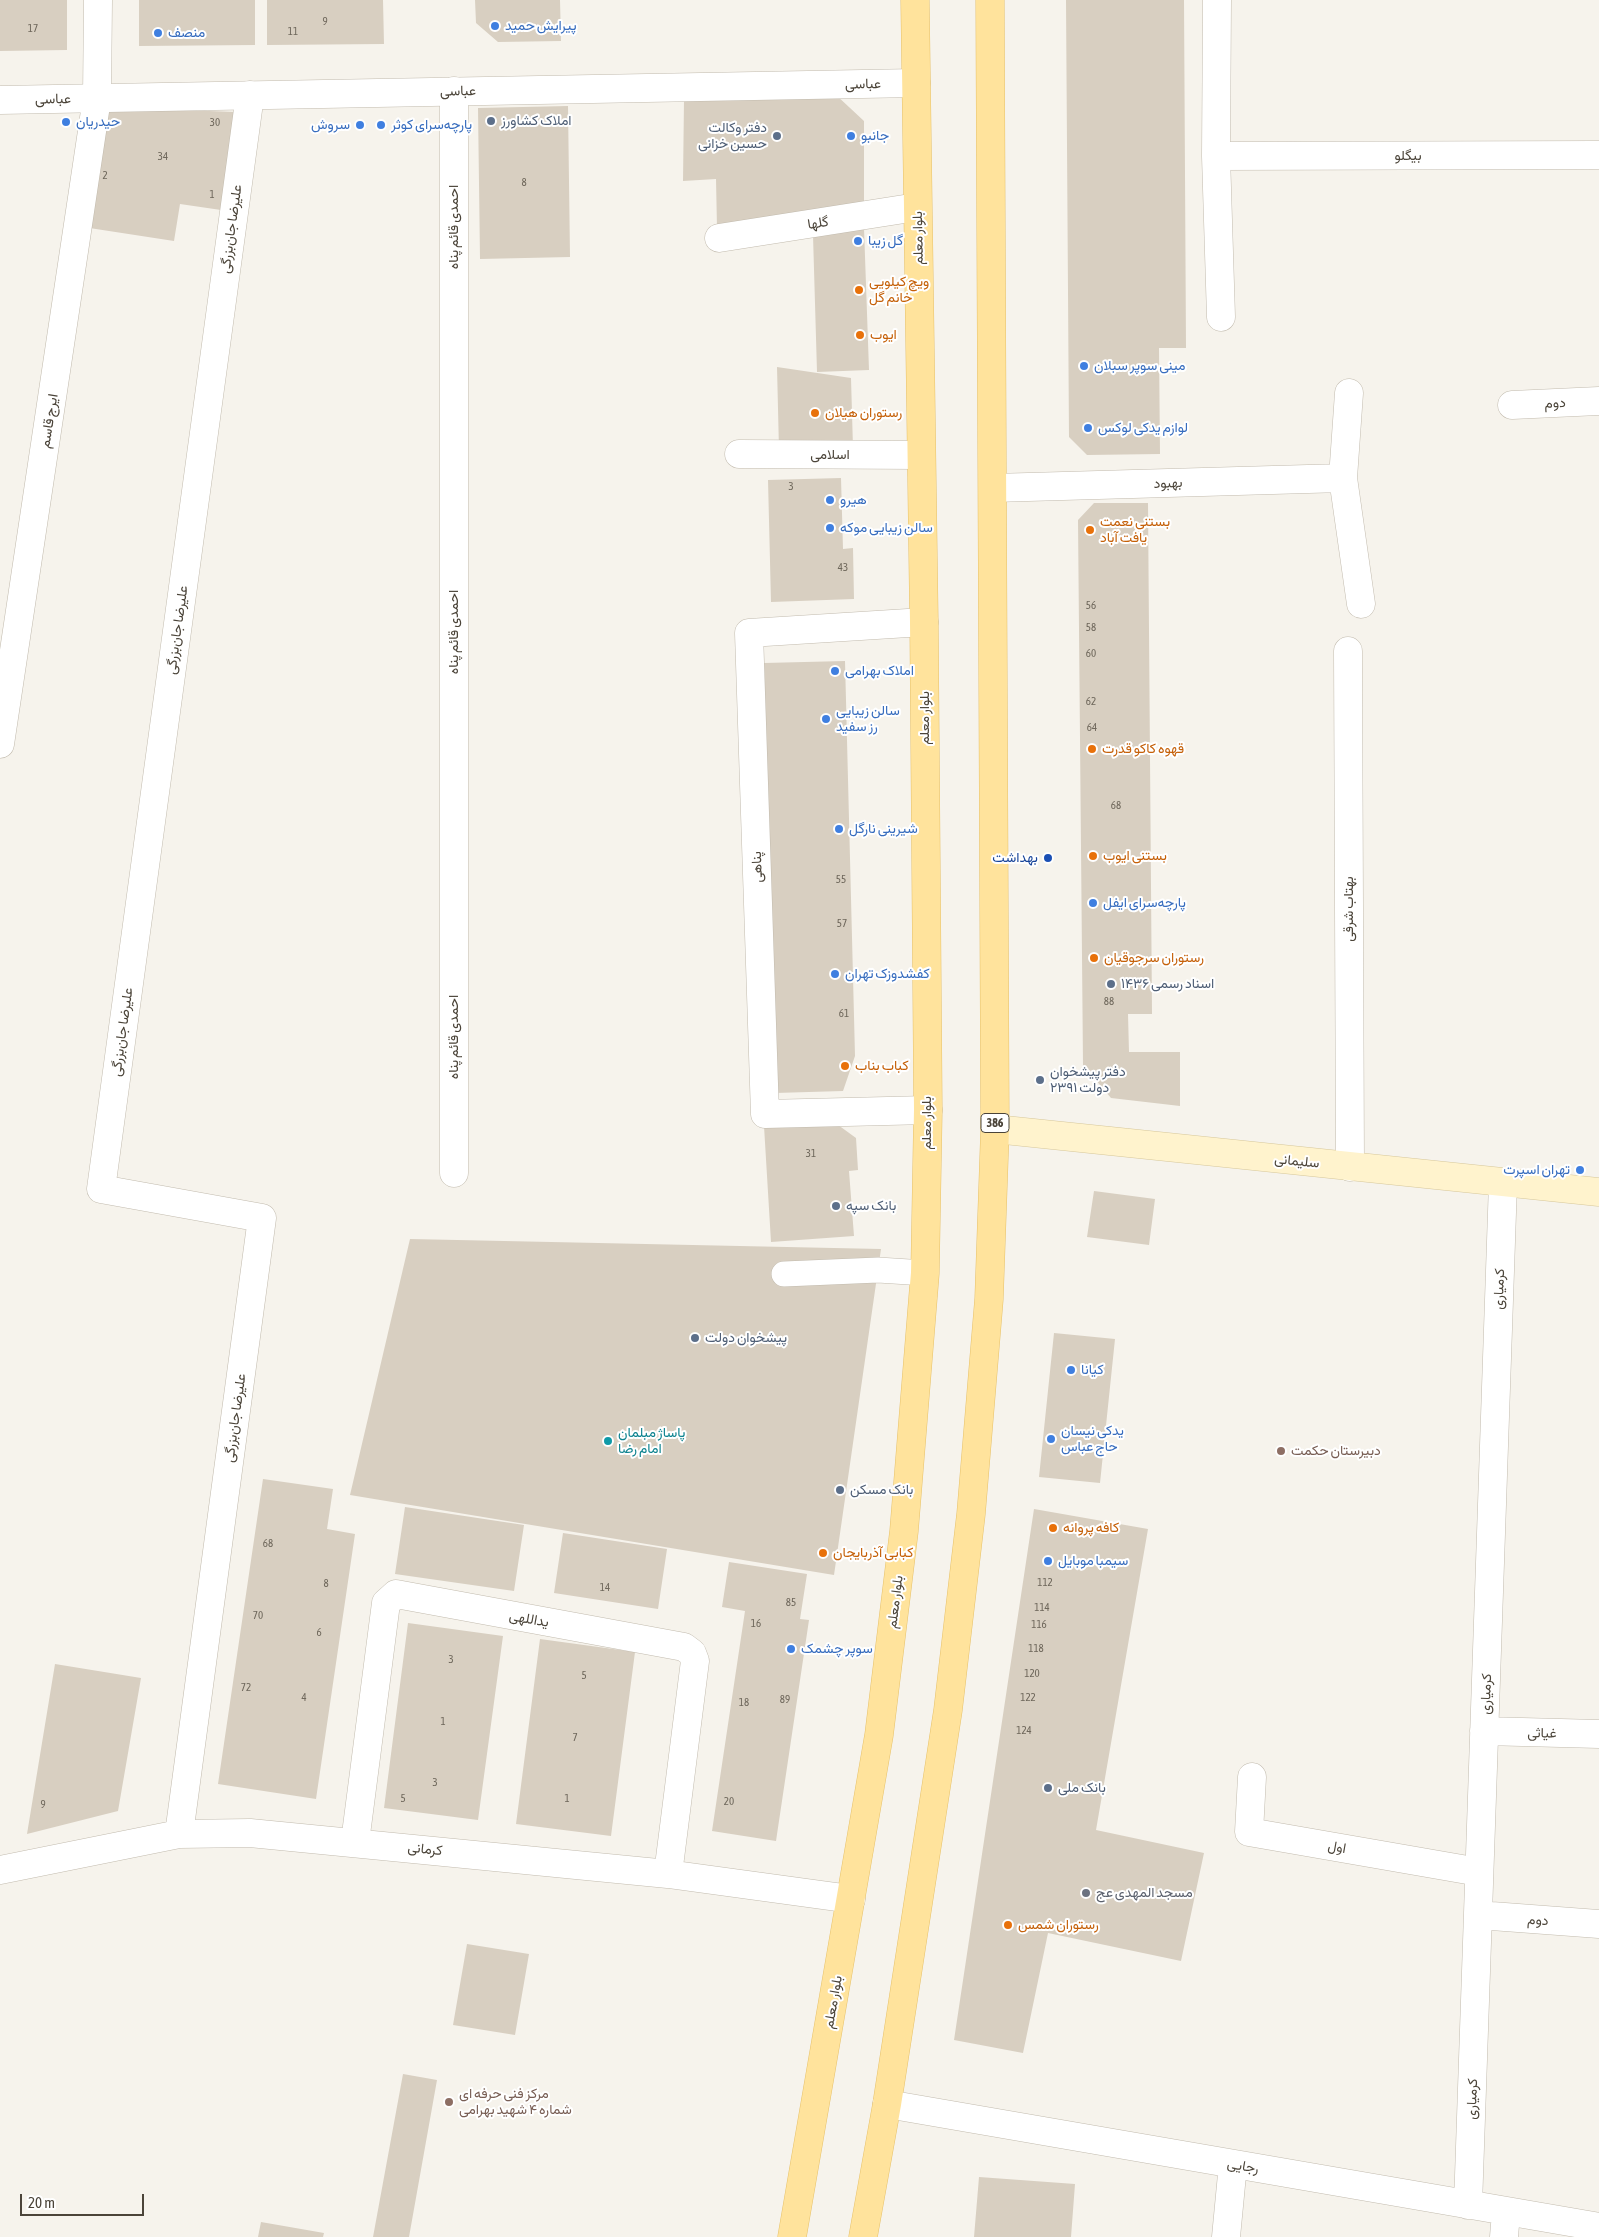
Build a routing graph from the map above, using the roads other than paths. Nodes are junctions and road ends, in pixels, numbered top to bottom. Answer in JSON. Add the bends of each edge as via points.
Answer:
{"nodes":[{"id":1,"x":98,"y":0,"type":"edge"},
{"id":2,"x":914,"y":0,"type":"edge"},
{"id":3,"x":990,"y":0,"type":"edge"},
{"id":4,"x":1217,"y":0,"type":"edge"},
{"id":5,"x":916,"y":83,"type":"junction"},
{"id":6,"x":454,"y":92,"type":"junction"},
{"id":7,"x":250,"y":95,"type":"junction"},
{"id":8,"x":97,"y":98,"type":"junction"},
{"id":9,"x":0,"y":100,"type":"edge"},
{"id":10,"x":1216,"y":156,"type":"junction"},
{"id":11,"x":1599,"y":156,"type":"edge"},
{"id":12,"x":917,"y":207,"type":"junction"},
{"id":13,"x":719,"y":238,"type":"dead end"},
{"id":14,"x":1221,"y":317,"type":"dead end"},
{"id":15,"x":1349,"y":393,"type":"dead end"},
{"id":16,"x":1599,"y":401,"type":"edge"},
{"id":17,"x":1512,"y":406,"type":"dead end"},
{"id":18,"x":739,"y":454,"type":"dead end"},
{"id":19,"x":920,"y":455,"type":"junction"},
{"id":20,"x":1342,"y":478,"type":"junction"},
{"id":21,"x":993,"y":488,"type":"junction"},
{"id":22,"x":1361,"y":604,"type":"dead end"},
{"id":23,"x":924,"y":622,"type":"junction"},
{"id":24,"x":1348,"y":651,"type":"dead end"},
{"id":25,"x":0,"y":744,"type":"edge"},
{"id":26,"x":928,"y":1110,"type":"junction"},
{"id":27,"x":995,"y":1129,"type":"junction"},
{"id":28,"x":1350,"y":1167,"type":"junction"},
{"id":29,"x":454,"y":1173,"type":"dead end"},
{"id":30,"x":1503,"y":1183,"type":"junction"},
{"id":31,"x":1599,"y":1192,"type":"edge"},
{"id":32,"x":925,"y":1273,"type":"junction"},
{"id":33,"x":784,"y":1274,"type":"dead end"},
{"id":34,"x":1484,"y":1732,"type":"junction"},
{"id":35,"x":1599,"y":1734,"type":"edge"},
{"id":36,"x":1252,"y":1777,"type":"dead end"},
{"id":37,"x":179,"y":1834,"type":"junction"},
{"id":38,"x":355,"y":1842,"type":"junction"},
{"id":39,"x":0,"y":1870,"type":"edge"},
{"id":40,"x":1479,"y":1872,"type":"junction"},
{"id":41,"x":668,"y":1874,"type":"junction"},
{"id":42,"x":851,"y":1899,"type":"junction"},
{"id":43,"x":1478,"y":1915,"type":"junction"},
{"id":44,"x":1599,"y":1924,"type":"edge"},
{"id":45,"x":887,"y":2104,"type":"junction"},
{"id":46,"x":1233,"y":2164,"type":"junction"},
{"id":47,"x":1468,"y":2205,"type":"junction"},
{"id":48,"x":1505,"y":2224,"type":"edge"},
{"id":49,"x":1599,"y":2227,"type":"edge"},
{"id":50,"x":792,"y":2237,"type":"edge"},
{"id":51,"x":863,"y":2237,"type":"edge"},
{"id":52,"x":1226,"y":2237,"type":"edge"}],
"edges":[{"from":1,"to":8,"type":"street","name":"ایرج قاسم"},
{"from":2,"to":5,"type":"main road","name":"بلوار معلم"},
{"from":3,"to":21,"type":"main road","number":"386"},
{"from":4,"to":10,"type":"street"},
{"from":5,"to":6,"type":"street","name":"عباسی"},
{"from":5,"to":12,"type":"main road","name":"بلوار معلم"},
{"from":6,"to":7,"type":"street","name":"عباسی"},
{"from":6,"to":29,"type":"street","name":"احمدی قائم پناه"},
{"from":7,"to":8,"type":"street","name":"عباسی"},
{"from":7,"to":37,"type":"street","name":"علیرضا جان‌بزرگی","via":[[101,1189],[262,1218]]},
{"from":8,"to":9,"type":"street","name":"عباسی"},
{"from":8,"to":25,"type":"street","name":"ایرج قاسم"},
{"from":10,"to":11,"type":"street","name":"بیگلو"},
{"from":10,"to":14,"type":"street"},
{"from":12,"to":13,"type":"street","name":"گلها"},
{"from":12,"to":19,"type":"main road","name":"بلوار معلم"},
{"from":15,"to":20,"type":"street"},
{"from":16,"to":17,"type":"street","name":"دوم"},
{"from":18,"to":19,"type":"street","name":"اسلامی"},
{"from":19,"to":23,"type":"main road","name":"بلوار معلم"},
{"from":20,"to":21,"type":"street","name":"بهبود"},
{"from":20,"to":22,"type":"street"},
{"from":21,"to":27,"type":"main road","number":"386"},
{"from":23,"to":26,"type":"main road","name":"بلوار معلم"},
{"from":23,"to":26,"type":"street","name":"پناهی","via":[[749,633],[765,1114]]},
{"from":24,"to":28,"type":"street","name":"بهتاب شرقی"},
{"from":26,"to":32,"type":"main road","name":"بلوار معلم"},
{"from":27,"to":28,"type":"main road","name":"سلیمانی"},
{"from":27,"to":45,"type":"main road","number":"386","via":[[989,1299],[972,1514],[948,1710]]},
{"from":28,"to":30,"type":"main road","name":"سلیمانی"},
{"from":30,"to":31,"type":"main road","name":"سلیمانی"},
{"from":30,"to":34,"type":"street","name":"کرمیاری"},
{"from":32,"to":33,"type":"lane","via":[[878,1270]]},
{"from":32,"to":42,"type":"main road","name":"بلوار معلم","via":[[903,1541],[879,1734]]},
{"from":34,"to":35,"type":"street","name":"غیاثی"},
{"from":34,"to":40,"type":"street","name":"کرمیاری"},
{"from":36,"to":40,"type":"street","name":"اول","via":[[1249,1832]]},
{"from":37,"to":38,"type":"street","name":"کرمانی","via":[[250,1833]]},
{"from":37,"to":39,"type":"street","name":"کرمانی"},
{"from":38,"to":41,"type":"street","name":"کرمانی"},
{"from":38,"to":41,"type":"street","name":"یداللهی","via":[[386,1603],[396,1594],[684,1647],[692,1653],[695,1662]]},
{"from":40,"to":43,"type":"street","name":"کرمیاری"},
{"from":41,"to":42,"type":"street","name":"کرمانی"},
{"from":42,"to":50,"type":"main road","name":"بلوار معلم"},
{"from":43,"to":44,"type":"street","name":"دوم"},
{"from":43,"to":47,"type":"street","name":"کرمیاری"},
{"from":45,"to":46,"type":"street","name":"رجایی"},
{"from":45,"to":51,"type":"main road","number":"386"},
{"from":46,"to":47,"type":"street","name":"رجایی"},
{"from":46,"to":52,"type":"street"},
{"from":47,"to":48,"type":"street","name":"رجایی"},
{"from":48,"to":49,"type":"street","name":"رجایی"}]}
